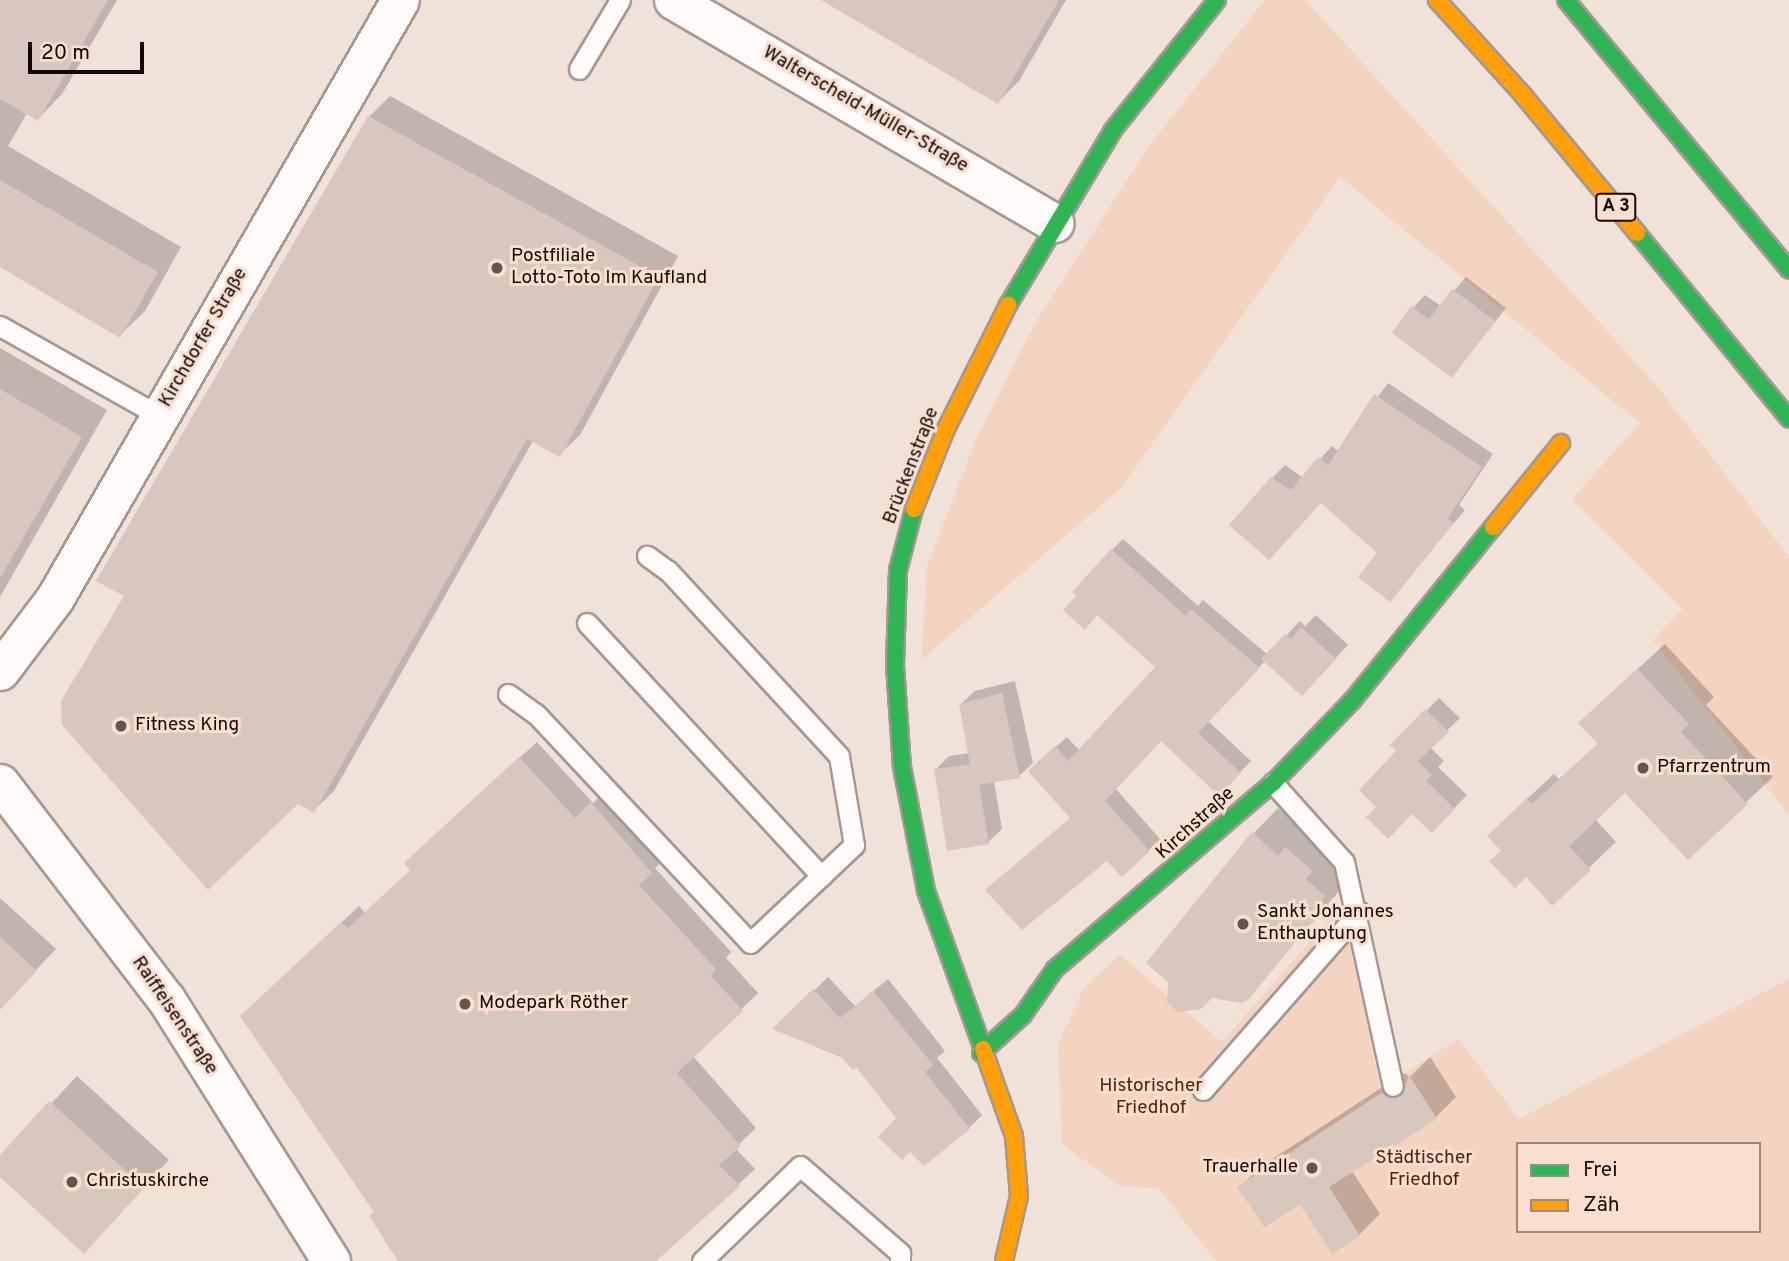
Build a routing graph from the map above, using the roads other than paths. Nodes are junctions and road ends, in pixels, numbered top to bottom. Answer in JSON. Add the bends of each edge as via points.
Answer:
{"nodes":[{"id":1,"x":400,"y":0,"type":"edge"},
{"id":2,"x":620,"y":0,"type":"edge"},
{"id":3,"x":673,"y":0,"type":"edge"},
{"id":4,"x":1217,"y":0,"type":"edge"},
{"id":5,"x":1437,"y":0,"type":"edge"},
{"id":6,"x":1566,"y":0,"type":"edge"},
{"id":7,"x":579,"y":69,"type":"dead end"},
{"id":8,"x":1055,"y":223,"type":"junction"},
{"id":9,"x":1789,"y":270,"type":"edge"},
{"id":10,"x":0,"y":326,"type":"edge"},
{"id":11,"x":160,"y":416,"type":"junction"},
{"id":12,"x":1789,"y":419,"type":"edge"},
{"id":13,"x":1561,"y":443,"type":"dead end"},
{"id":14,"x":648,"y":556,"type":"dead end"},
{"id":15,"x":587,"y":623,"type":"dead end"},
{"id":16,"x":0,"y":671,"type":"edge"},
{"id":17,"x":508,"y":694,"type":"dead end"},
{"id":18,"x":0,"y":783,"type":"edge"},
{"id":19,"x":1273,"y":783,"type":"junction"},
{"id":20,"x":821,"y":876,"type":"junction"},
{"id":21,"x":1359,"y":912,"type":"junction"},
{"id":22,"x":981,"y":1054,"type":"junction"},
{"id":23,"x":1393,"y":1086,"type":"dead end"},
{"id":24,"x":1203,"y":1090,"type":"dead end"},
{"id":25,"x":331,"y":1261,"type":"edge"},
{"id":26,"x":702,"y":1261,"type":"edge"},
{"id":27,"x":900,"y":1261,"type":"edge"},
{"id":28,"x":1004,"y":1261,"type":"edge"}],
"edges":[{"from":1,"to":11,"type":"street","name":"Kirchdorfer Straße"},
{"from":2,"to":7,"type":"lane"},
{"from":3,"to":8,"type":"street","name":"Walterscheid-Müller-Straße"},
{"from":4,"to":8,"type":"main road","name":"Brückenstraße","via":[[1113,130]]},
{"from":5,"to":12,"type":"main road","number":"A 3","via":[[1523,95]]},
{"from":6,"to":9,"type":"main road"},
{"from":8,"to":22,"type":"main road","name":"Brückenstraße","via":[[946,429],[915,503],[898,570],[895,665],[902,768],[926,891]]},
{"from":10,"to":11,"type":"lane"},
{"from":11,"to":16,"type":"street","name":"Kirchdorfer Straße","via":[[55,598]]},
{"from":13,"to":19,"type":"main road","name":"Kirchstraße","via":[[1352,701]]},
{"from":14,"to":20,"type":"lane","via":[[668,571],[839,756],[854,845]]},
{"from":15,"to":20,"type":"lane"},
{"from":17,"to":20,"type":"lane","via":[[536,714],[750,943]]},
{"from":18,"to":25,"type":"street","name":"Raiffeisenstraße","via":[[166,999]]},
{"from":19,"to":21,"type":"lane","via":[[1345,862]]},
{"from":19,"to":22,"type":"main road","name":"Kirchstraße","via":[[1150,893],[1055,969],[1023,1015]]},
{"from":21,"to":23,"type":"lane","via":[[1381,1045]]},
{"from":21,"to":24,"type":"lane"},
{"from":22,"to":28,"type":"main road","via":[[1014,1136],[1019,1196]]},
{"from":26,"to":27,"type":"lane","via":[[800,1166],[900,1253]]}]}
